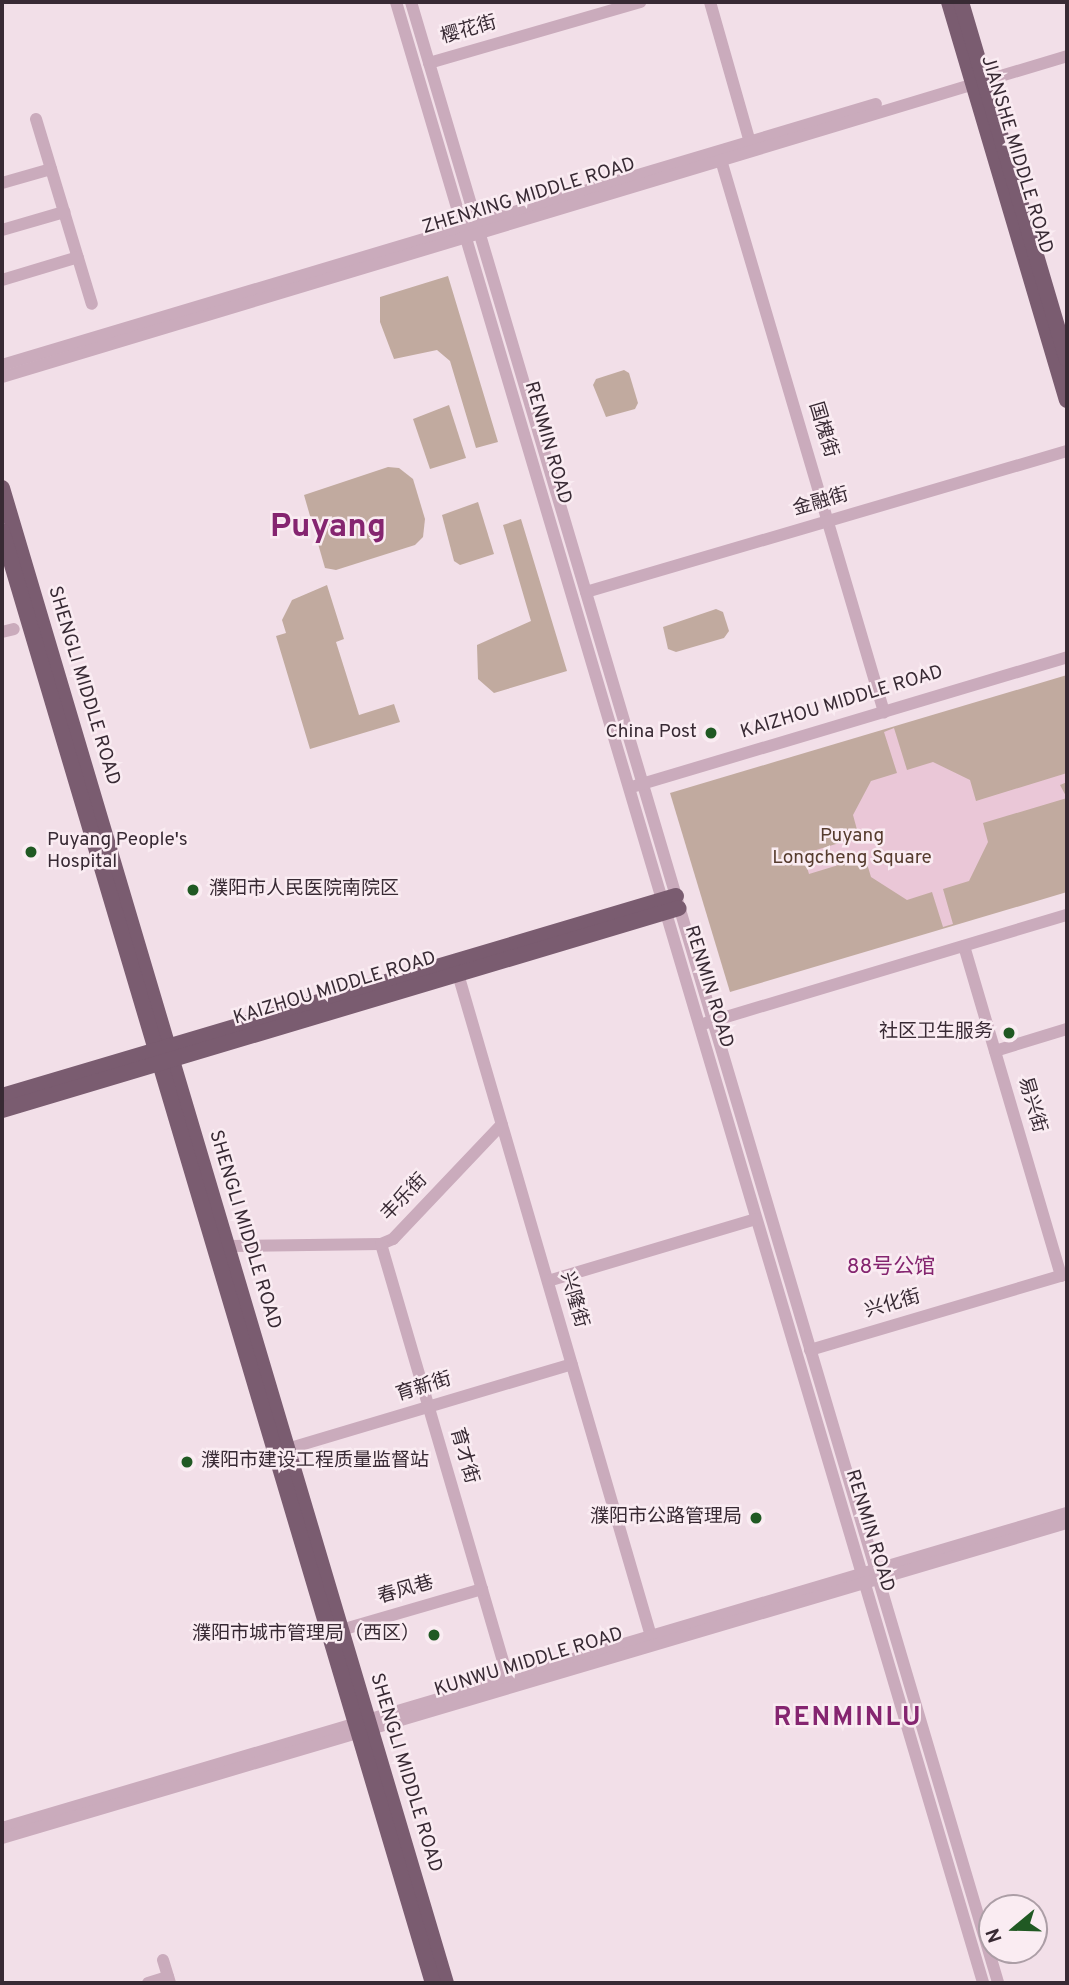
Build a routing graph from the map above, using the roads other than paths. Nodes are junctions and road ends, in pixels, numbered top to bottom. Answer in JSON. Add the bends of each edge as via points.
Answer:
{"nodes":[{"id":1,"x":396,"y":2,"type":"edge"},
{"id":2,"x":411,"y":2,"type":"edge"},
{"id":3,"x":640,"y":2,"type":"edge"},
{"id":4,"x":710,"y":2,"type":"edge"},
{"id":5,"x":949,"y":2,"type":"edge"},
{"id":6,"x":961,"y":2,"type":"edge"},
{"id":7,"x":1067,"y":48,"type":"edge"},
{"id":8,"x":1067,"y":56,"type":"edge"},
{"id":9,"x":429,"y":63,"type":"junction"},
{"id":10,"x":978,"y":79,"type":"junction"},
{"id":11,"x":36,"y":119,"type":"dead end"},
{"id":12,"x":750,"y":142,"type":"junction"},
{"id":13,"x":721,"y":160,"type":"junction"},
{"id":14,"x":51,"y":169,"type":"junction"},
{"id":15,"x":2,"y":183,"type":"edge"},
{"id":16,"x":64,"y":212,"type":"junction"},
{"id":17,"x":477,"y":228,"type":"junction"},
{"id":18,"x":2,"y":230,"type":"edge"},
{"id":19,"x":464,"y":232,"type":"junction"},
{"id":20,"x":78,"y":257,"type":"junction"},
{"id":21,"x":2,"y":280,"type":"edge"},
{"id":22,"x":92,"y":304,"type":"dead end"},
{"id":23,"x":1067,"y":359,"type":"edge"},
{"id":24,"x":2,"y":365,"type":"edge"},
{"id":25,"x":2,"y":377,"type":"edge"},
{"id":26,"x":1067,"y":400,"type":"edge"},
{"id":27,"x":1067,"y":451,"type":"edge"},
{"id":28,"x":2,"y":488,"type":"edge"},
{"id":29,"x":828,"y":521,"type":"junction"},
{"id":30,"x":2,"y":531,"type":"edge"},
{"id":31,"x":586,"y":592,"type":"junction"},
{"id":32,"x":1067,"y":657,"type":"edge"},
{"id":33,"x":884,"y":712,"type":"junction"},
{"id":34,"x":642,"y":784,"type":"junction"},
{"id":35,"x":629,"y":788,"type":"junction"},
{"id":36,"x":671,"y":904,"type":"junction"},
{"id":37,"x":1067,"y":915,"type":"edge"},
{"id":38,"x":964,"y":946,"type":"junction"},
{"id":39,"x":458,"y":974,"type":"junction"},
{"id":40,"x":713,"y":1021,"type":"junction"},
{"id":41,"x":699,"y":1025,"type":"junction"},
{"id":42,"x":1067,"y":1029,"type":"edge"},
{"id":43,"x":995,"y":1051,"type":"junction"},
{"id":44,"x":164,"y":1055,"type":"junction"},
{"id":45,"x":2,"y":1096,"type":"edge"},
{"id":46,"x":2,"y":1110,"type":"edge"},
{"id":47,"x":502,"y":1124,"type":"junction"},
{"id":48,"x":757,"y":1219,"type":"junction"},
{"id":49,"x":381,"y":1244,"type":"junction"},
{"id":50,"x":227,"y":1246,"type":"junction"},
{"id":51,"x":1064,"y":1275,"type":"edge"},
{"id":52,"x":548,"y":1281,"type":"junction"},
{"id":53,"x":810,"y":1350,"type":"junction"},
{"id":54,"x":572,"y":1364,"type":"junction"},
{"id":55,"x":429,"y":1407,"type":"junction"},
{"id":56,"x":287,"y":1449,"type":"junction"},
{"id":57,"x":1067,"y":1513,"type":"edge"},
{"id":58,"x":1067,"y":1522,"type":"edge"},
{"id":59,"x":877,"y":1574,"type":"junction"},
{"id":60,"x":863,"y":1578,"type":"junction"},
{"id":61,"x":482,"y":1589,"type":"junction"},
{"id":62,"x":341,"y":1630,"type":"junction"},
{"id":63,"x":651,"y":1636,"type":"junction"},
{"id":64,"x":508,"y":1678,"type":"junction"},
{"id":65,"x":363,"y":1726,"type":"junction"},
{"id":66,"x":2,"y":1828,"type":"edge"},
{"id":67,"x":2,"y":1838,"type":"edge"},
{"id":68,"x":163,"y":1960,"type":"dead end"},
{"id":69,"x":169,"y":1980,"type":"edge"},
{"id":70,"x":148,"y":1983,"type":"edge"},
{"id":71,"x":433,"y":1983,"type":"edge"},
{"id":72,"x":446,"y":1983,"type":"edge"},
{"id":73,"x":983,"y":1983,"type":"edge"},
{"id":74,"x":998,"y":1983,"type":"edge"}],
"edges":[{"from":1,"to":19,"type":"street","name":"RENMIN ROAD"},
{"from":2,"to":9,"type":"street","name":"RENMIN ROAD"},
{"from":3,"to":9,"type":"street","name":"樱花街"},
{"from":4,"to":12,"type":"street"},
{"from":5,"to":10,"type":"main road","name":"JIANSHE MIDDLE ROAD"},
{"from":6,"to":10,"type":"main road","name":"JIANSHE MIDDLE ROAD"},
{"from":7,"to":10,"type":"street","name":"ZHENXING MIDDLE ROAD"},
{"from":8,"to":10,"type":"street","name":"ZHENXING MIDDLE ROAD"},
{"from":9,"to":17,"type":"street","name":"RENMIN ROAD"},
{"from":10,"to":12,"type":"street","name":"ZHENXING MIDDLE ROAD"},
{"from":10,"to":13,"type":"street","name":"ZHENXING MIDDLE ROAD"},
{"from":10,"to":23,"type":"main road","name":"JIANSHE MIDDLE ROAD"},
{"from":10,"to":26,"type":"main road","name":"JIANSHE MIDDLE ROAD"},
{"from":11,"to":14,"type":"street"},
{"from":12,"to":17,"type":"street","name":"ZHENXING MIDDLE ROAD"},
{"from":13,"to":17,"type":"street","name":"ZHENXING MIDDLE ROAD"},
{"from":13,"to":29,"type":"street","name":"国槐街"},
{"from":14,"to":15,"type":"street"},
{"from":14,"to":16,"type":"street"},
{"from":16,"to":18,"type":"street"},
{"from":16,"to":20,"type":"street"},
{"from":17,"to":19,"type":"street","name":"ZHENXING MIDDLE ROAD"},
{"from":17,"to":31,"type":"street","name":"RENMIN ROAD"},
{"from":19,"to":24,"type":"street","name":"ZHENXING MIDDLE ROAD"},
{"from":19,"to":25,"type":"street","name":"ZHENXING MIDDLE ROAD"},
{"from":19,"to":35,"type":"street","name":"RENMIN ROAD"},
{"from":20,"to":21,"type":"street"},
{"from":20,"to":22,"type":"street"},
{"from":27,"to":29,"type":"street","name":"金融街"},
{"from":28,"to":44,"type":"main road","name":"SHENGLI MIDDLE ROAD"},
{"from":29,"to":31,"type":"street","name":"金融街"},
{"from":29,"to":33,"type":"street","name":"国槐街"},
{"from":30,"to":44,"type":"main road","name":"SHENGLI MIDDLE ROAD"},
{"from":31,"to":34,"type":"street","name":"RENMIN ROAD"},
{"from":32,"to":33,"type":"street","name":"KAIZHOU MIDDLE ROAD"},
{"from":33,"to":34,"type":"street","name":"KAIZHOU MIDDLE ROAD"},
{"from":34,"to":35,"type":"street","name":"KAIZHOU MIDDLE ROAD"},
{"from":34,"to":36,"type":"street","name":"RENMIN ROAD"},
{"from":35,"to":36,"type":"street","name":"RENMIN ROAD"},
{"from":36,"to":39,"type":"main road","name":"KAIZHOU MIDDLE ROAD"},
{"from":36,"to":40,"type":"street","name":"RENMIN ROAD"},
{"from":36,"to":41,"type":"street","name":"RENMIN ROAD"},
{"from":36,"to":44,"type":"main road","name":"KAIZHOU MIDDLE ROAD"},
{"from":37,"to":38,"type":"street"},
{"from":38,"to":40,"type":"street"},
{"from":38,"to":43,"type":"street","name":"易兴街"},
{"from":39,"to":44,"type":"main road","name":"KAIZHOU MIDDLE ROAD"},
{"from":39,"to":47,"type":"street","name":"兴隆街"},
{"from":40,"to":41,"type":"street"},
{"from":40,"to":53,"type":"street","name":"RENMIN ROAD"},
{"from":41,"to":48,"type":"street","name":"RENMIN ROAD"},
{"from":42,"to":43,"type":"street"},
{"from":43,"to":51,"type":"street","name":"易兴街"},
{"from":44,"to":45,"type":"main road","name":"KAIZHOU MIDDLE ROAD"},
{"from":44,"to":46,"type":"main road","name":"KAIZHOU MIDDLE ROAD"},
{"from":44,"to":50,"type":"main road","name":"SHENGLI MIDDLE ROAD"},
{"from":44,"to":65,"type":"main road","name":"SHENGLI MIDDLE ROAD"},
{"from":47,"to":49,"type":"street","name":"丰乐街","via":[[393,1239]]},
{"from":47,"to":52,"type":"street","name":"兴隆街"},
{"from":48,"to":52,"type":"street"},
{"from":48,"to":60,"type":"street","name":"RENMIN ROAD"},
{"from":49,"to":50,"type":"street","name":"丰乐街"},
{"from":49,"to":55,"type":"street","name":"育才街"},
{"from":50,"to":56,"type":"main road","name":"SHENGLI MIDDLE ROAD"},
{"from":51,"to":53,"type":"street","name":"兴化街"},
{"from":52,"to":54,"type":"street","name":"兴隆街"},
{"from":53,"to":59,"type":"street","name":"RENMIN ROAD"},
{"from":54,"to":55,"type":"street","name":"育新街"},
{"from":54,"to":63,"type":"street","name":"兴隆街"},
{"from":55,"to":56,"type":"street","name":"育新街"},
{"from":55,"to":61,"type":"street","name":"育才街"},
{"from":56,"to":62,"type":"main road","name":"SHENGLI MIDDLE ROAD"},
{"from":57,"to":59,"type":"street","name":"KUNWU MIDDLE ROAD"},
{"from":58,"to":59,"type":"street","name":"KUNWU MIDDLE ROAD"},
{"from":59,"to":60,"type":"street","name":"KUNWU MIDDLE ROAD"},
{"from":59,"to":74,"type":"street","name":"RENMIN ROAD"},
{"from":60,"to":63,"type":"street","name":"KUNWU MIDDLE ROAD"},
{"from":60,"to":65,"type":"street","name":"KUNWU MIDDLE ROAD"},
{"from":60,"to":73,"type":"street","name":"RENMIN ROAD"},
{"from":61,"to":62,"type":"street","name":"春风巷"},
{"from":61,"to":64,"type":"street","name":"育才街"},
{"from":62,"to":65,"type":"main road","name":"SHENGLI MIDDLE ROAD"},
{"from":63,"to":64,"type":"street","name":"KUNWU MIDDLE ROAD"},
{"from":64,"to":65,"type":"street","name":"KUNWU MIDDLE ROAD"},
{"from":65,"to":66,"type":"street","name":"KUNWU MIDDLE ROAD"},
{"from":65,"to":67,"type":"street","name":"KUNWU MIDDLE ROAD"},
{"from":65,"to":71,"type":"main road","name":"SHENGLI MIDDLE ROAD"},
{"from":65,"to":72,"type":"main road","name":"SHENGLI MIDDLE ROAD"},
{"from":68,"to":69,"type":"street"},
{"from":69,"to":70,"type":"street"}]}
